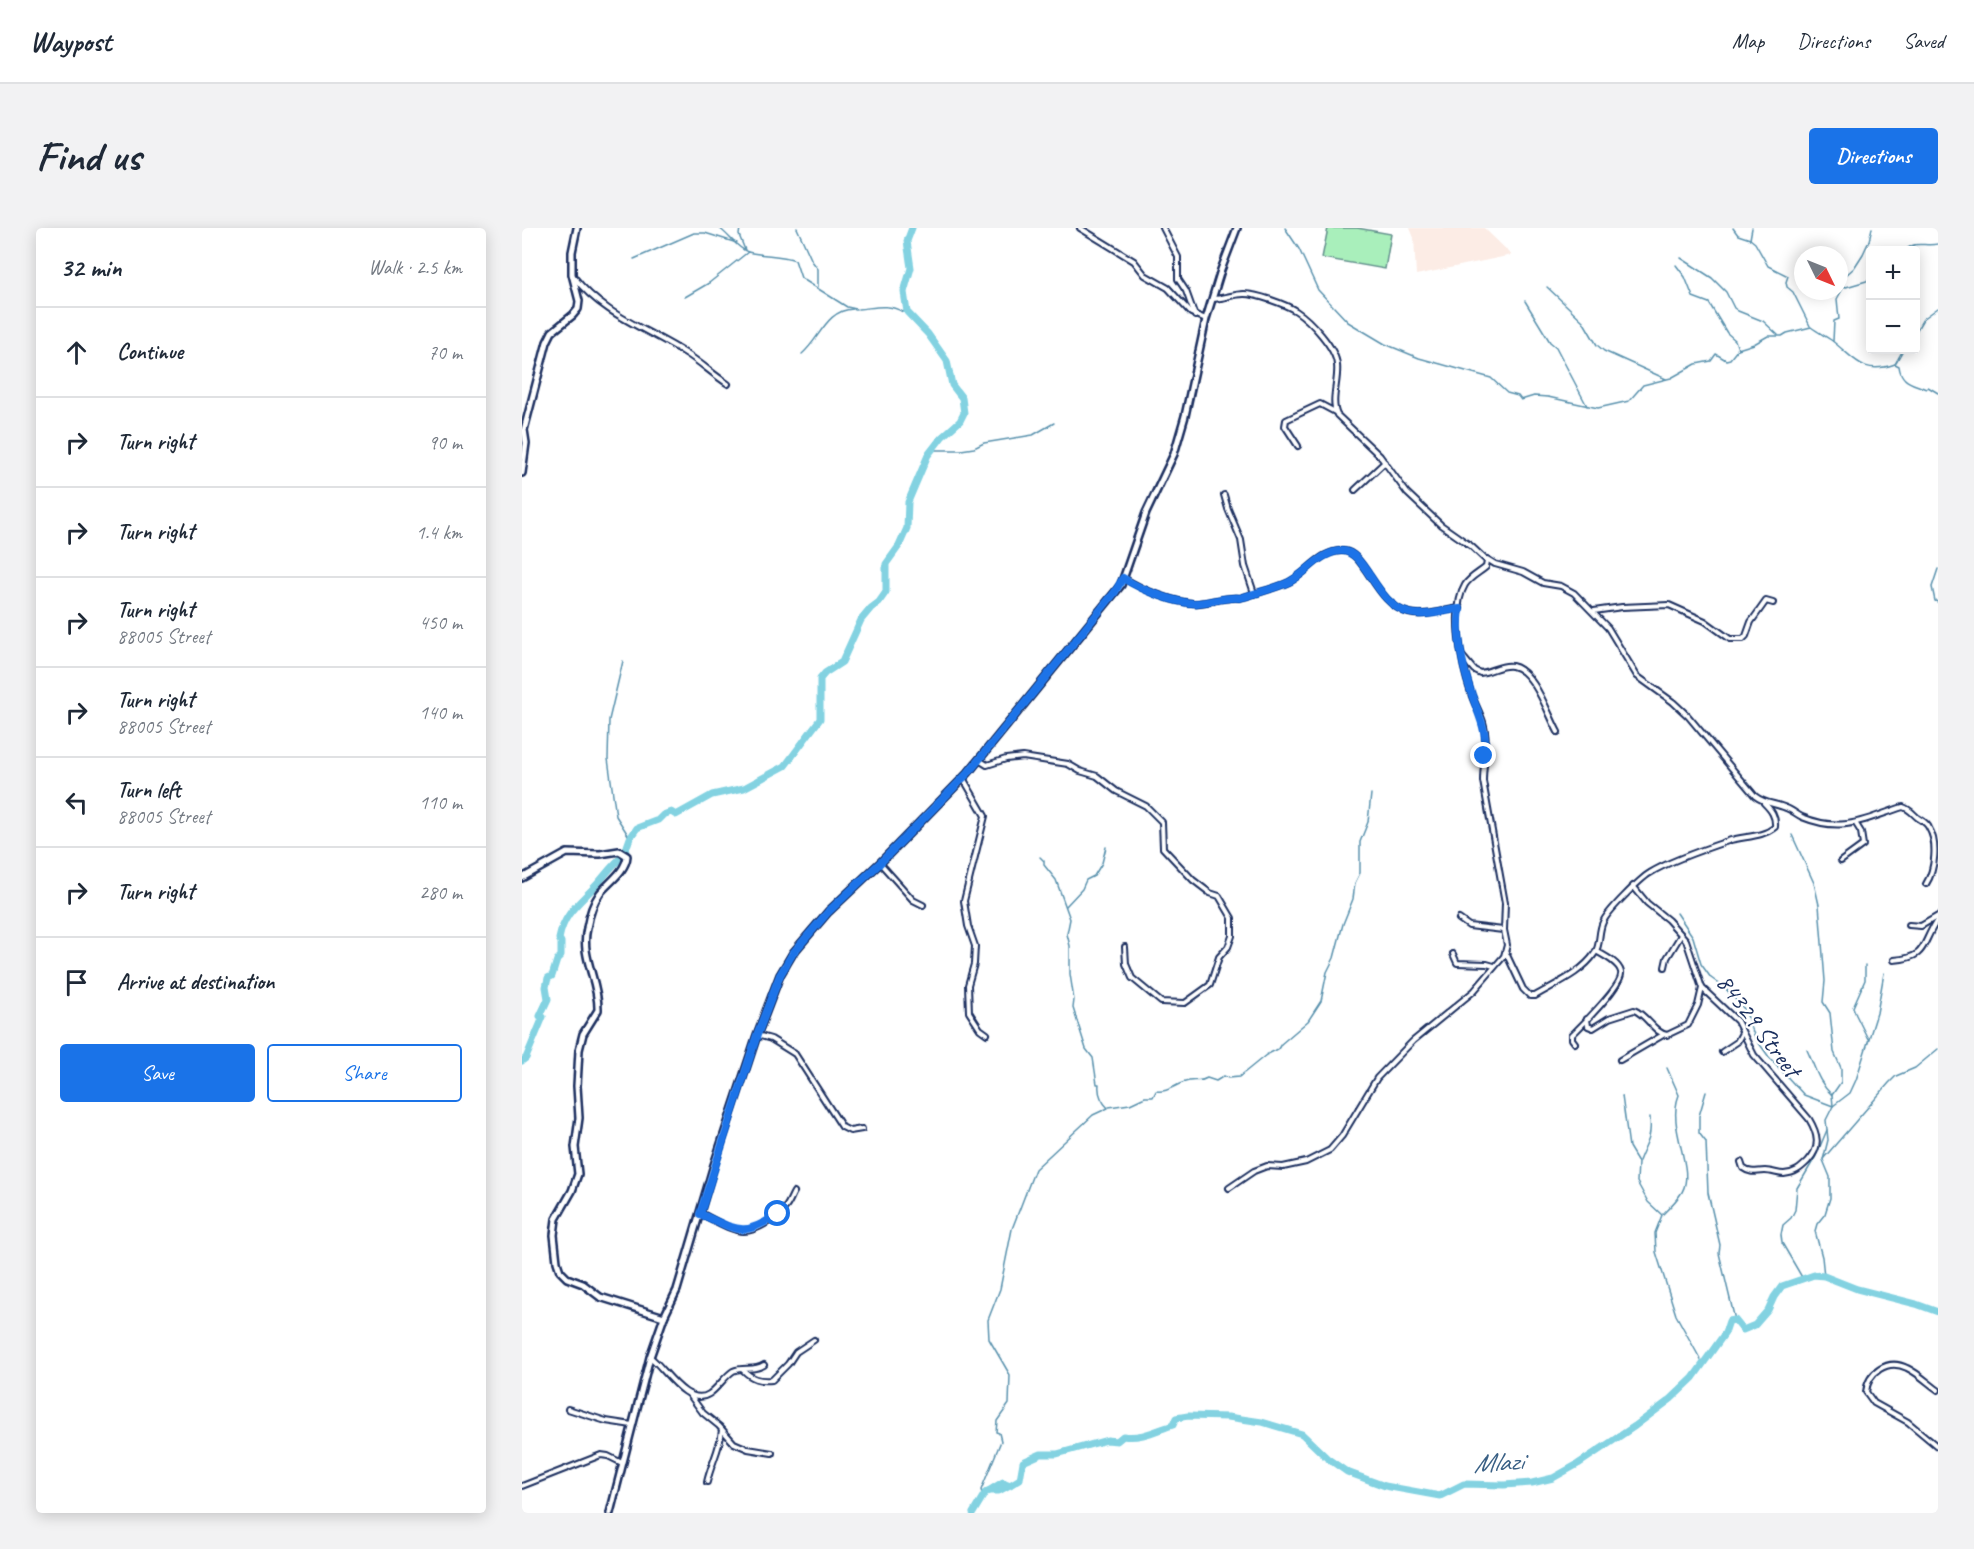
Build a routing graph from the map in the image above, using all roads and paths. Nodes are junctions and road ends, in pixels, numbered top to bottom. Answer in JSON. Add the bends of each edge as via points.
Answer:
{"nodes":[{"id":1,"x":578,"y":228,"type":"edge"},
{"id":2,"x":1080,"y":228,"type":"edge"},
{"id":3,"x":1163,"y":228,"type":"edge"},
{"id":4,"x":1237,"y":228,"type":"edge"},
{"id":5,"x":572,"y":274,"type":"junction"},
{"id":6,"x":1212,"y":299,"type":"junction"},
{"id":7,"x":1195,"y":316,"type":"junction"},
{"id":8,"x":1206,"y":320,"type":"junction"},
{"id":9,"x":728,"y":384,"type":"dead end"},
{"id":10,"x":1335,"y":412,"type":"junction"},
{"id":11,"x":1298,"y":446,"type":"dead end"},
{"id":12,"x":1385,"y":462,"type":"junction"},
{"id":13,"x":522,"y":473,"type":"edge"},
{"id":14,"x":1355,"y":490,"type":"dead end"},
{"id":15,"x":1224,"y":495,"type":"dead end"},
{"id":16,"x":1484,"y":557,"type":"junction"},
{"id":17,"x":1123,"y":578,"type":"junction"},
{"id":18,"x":1254,"y":593,"type":"junction"},
{"id":19,"x":1773,"y":603,"type":"dead end"},
{"id":20,"x":1460,"y":609,"type":"junction"},
{"id":21,"x":1594,"y":611,"type":"junction"},
{"id":22,"x":1462,"y":656,"type":"junction"},
{"id":23,"x":1558,"y":732,"type":"dead end"},
{"id":24,"x":979,"y":760,"type":"junction"},
{"id":25,"x":963,"y":778,"type":"junction"},
{"id":26,"x":1764,"y":802,"type":"junction"},
{"id":27,"x":1856,"y":824,"type":"junction"},
{"id":28,"x":1934,"y":849,"type":"junction"},
{"id":29,"x":1938,"y":854,"type":"edge"},
{"id":30,"x":1841,"y":861,"type":"dead end"},
{"id":31,"x":880,"y":863,"type":"junction"},
{"id":32,"x":522,"y":878,"type":"edge"},
{"id":33,"x":1926,"y":884,"type":"dead end"},
{"id":34,"x":1633,"y":886,"type":"junction"},
{"id":35,"x":923,"y":905,"type":"dead end"},
{"id":36,"x":1938,"y":918,"type":"edge"},
{"id":37,"x":1459,"y":919,"type":"dead end"},
{"id":38,"x":1909,"y":925,"type":"dead end"},
{"id":39,"x":1504,"y":930,"type":"junction"},
{"id":40,"x":1682,"y":935,"type":"junction"},
{"id":41,"x":1125,"y":947,"type":"dead end"},
{"id":42,"x":1596,"y":951,"type":"junction"},
{"id":43,"x":1506,"y":953,"type":"junction"},
{"id":44,"x":1453,"y":954,"type":"dead end"},
{"id":45,"x":1894,"y":960,"type":"dead end"},
{"id":46,"x":1494,"y":966,"type":"junction"},
{"id":47,"x":1665,"y":967,"type":"dead end"},
{"id":48,"x":1702,"y":988,"type":"junction"},
{"id":49,"x":1587,"y":1019,"type":"junction"},
{"id":50,"x":1743,"y":1033,"type":"junction"},
{"id":51,"x":987,"y":1034,"type":"dead end"},
{"id":52,"x":757,"y":1035,"type":"junction"},
{"id":53,"x":1663,"y":1035,"type":"junction"},
{"id":54,"x":1575,"y":1043,"type":"dead end"},
{"id":55,"x":1722,"y":1052,"type":"dead end"},
{"id":56,"x":1620,"y":1060,"type":"dead end"},
{"id":57,"x":862,"y":1129,"type":"dead end"},
{"id":58,"x":1741,"y":1162,"type":"dead end"},
{"id":59,"x":1228,"y":1188,"type":"dead end"},
{"id":60,"x":794,"y":1192,"type":"dead end"},
{"id":61,"x":700,"y":1214,"type":"junction"},
{"id":62,"x":664,"y":1317,"type":"junction"},
{"id":63,"x":814,"y":1340,"type":"dead end"},
{"id":64,"x":650,"y":1357,"type":"junction"},
{"id":65,"x":764,"y":1365,"type":"dead end"},
{"id":66,"x":742,"y":1369,"type":"junction"},
{"id":67,"x":1938,"y":1390,"type":"edge"},
{"id":68,"x":689,"y":1394,"type":"junction"},
{"id":69,"x":568,"y":1410,"type":"dead end"},
{"id":70,"x":632,"y":1425,"type":"junction"},
{"id":71,"x":722,"y":1430,"type":"junction"},
{"id":72,"x":1938,"y":1447,"type":"edge"},
{"id":73,"x":772,"y":1453,"type":"dead end"},
{"id":74,"x":622,"y":1463,"type":"junction"},
{"id":75,"x":707,"y":1482,"type":"dead end"},
{"id":76,"x":522,"y":1486,"type":"edge"},
{"id":77,"x":610,"y":1513,"type":"edge"}],
"edges":[{"from":1,"to":5,"type":"street"},
{"from":2,"to":7,"type":"street","via":[[1134,261]]},
{"from":3,"to":7,"type":"street","via":[[1178,257],[1178,279]]},
{"from":4,"to":6,"type":"street"},
{"from":5,"to":9,"type":"street","via":[[585,292],[603,305],[687,354]]},
{"from":5,"to":13,"type":"street","via":[[578,309],[552,332],[547,342],[524,430]]},
{"from":6,"to":8,"type":"street"},
{"from":6,"to":10,"type":"street","via":[[1250,295],[1302,315],[1336,358]]},
{"from":7,"to":8,"type":"street"},
{"from":8,"to":17,"type":"street","via":[[1174,454],[1146,513]]},
{"from":10,"to":11,"type":"street","via":[[1320,404],[1286,420],[1284,424]]},
{"from":10,"to":12,"type":"street"},
{"from":12,"to":14,"type":"street"},
{"from":12,"to":16,"type":"street","via":[[1407,493]]},
{"from":15,"to":18,"type":"street","via":[[1241,540]]},
{"from":16,"to":20,"type":"street","via":[[1487,565],[1466,583]]},
{"from":16,"to":21,"type":"street","via":[[1543,583],[1564,587]]},
{"from":17,"to":18,"type":"street","via":[[1139,588],[1189,603]]},
{"from":17,"to":24,"type":"street"},
{"from":18,"to":20,"type":"street","via":[[1289,582],[1323,557],[1343,551],[1355,555],[1380,592],[1403,611],[1417,614]]},
{"from":19,"to":21,"type":"street","via":[[1766,601],[1746,636],[1737,640],[1669,605]]},
{"from":20,"to":22,"type":"street","via":[[1458,637]]},
{"from":21,"to":26,"type":"street","via":[[1637,676],[1688,716]]},
{"from":22,"to":23,"type":"street","via":[[1480,673],[1512,666],[1528,675]]},
{"from":22,"to":39,"type":"street","via":[[1486,740],[1483,781],[1505,903]]},
{"from":24,"to":25,"type":"street"},
{"from":24,"to":41,"type":"street","via":[[987,765],[1012,758],[1064,763],[1097,776],[1146,806],[1162,822],[1163,848],[1192,880],[1219,896],[1232,918],[1230,944],[1219,957],[1212,982],[1185,1003],[1161,1002],[1132,978]]},
{"from":25,"to":31,"type":"street"},
{"from":25,"to":51,"type":"street","via":[[985,816],[964,901],[975,946],[968,985],[969,1012]]},
{"from":26,"to":27,"type":"street","via":[[1821,823]]},
{"from":26,"to":34,"type":"street","via":[[1776,820],[1769,832],[1691,855],[1652,871]]},
{"from":27,"to":28,"type":"street","via":[[1905,808],[1928,825]]},
{"from":27,"to":30,"type":"street","via":[[1862,832],[1863,845]]},
{"from":28,"to":29,"type":"street"},
{"from":28,"to":33,"type":"street"},
{"from":31,"to":35,"type":"street","via":[[913,900]]},
{"from":31,"to":52,"type":"street","via":[[828,912],[793,953],[780,975]]},
{"from":32,"to":62,"type":"street","via":[[567,853],[619,851],[627,856],[625,864],[597,898],[586,930],[585,955],[598,1010],[583,1034],[578,1054],[578,1174],[556,1219],[554,1235],[558,1267],[567,1278],[600,1297]]},
{"from":34,"to":40,"type":"street","name":"84329 Street"},
{"from":34,"to":42,"type":"street","via":[[1604,919]]},
{"from":36,"to":38,"type":"street","via":[[1921,926]]},
{"from":36,"to":45,"type":"street","via":[[1918,954]]},
{"from":37,"to":39,"type":"street","via":[[1470,926]]},
{"from":39,"to":43,"type":"street"},
{"from":40,"to":47,"type":"street"},
{"from":40,"to":48,"type":"street","name":"84329 Street"},
{"from":42,"to":43,"type":"street","via":[[1581,968],[1532,997],[1523,989]]},
{"from":42,"to":49,"type":"street","via":[[1618,966],[1622,977]]},
{"from":43,"to":46,"type":"street"},
{"from":44,"to":46,"type":"street","via":[[1456,963]]},
{"from":46,"to":59,"type":"street","via":[[1474,991],[1413,1041],[1377,1078],[1330,1150],[1306,1162],[1267,1166]]},
{"from":48,"to":50,"type":"street","name":"84329 Street","via":[[1737,1021]]},
{"from":48,"to":53,"type":"street","via":[[1688,1025]]},
{"from":49,"to":53,"type":"street","via":[[1588,1026],[1593,1028],[1634,1010]]},
{"from":49,"to":54,"type":"street","via":[[1572,1035]]},
{"from":50,"to":55,"type":"street"},
{"from":50,"to":58,"type":"street","name":"84329 Street","via":[[1754,1055],[1809,1119],[1817,1149],[1798,1170],[1780,1174],[1747,1171]]},
{"from":52,"to":57,"type":"street","via":[[795,1054],[842,1127],[850,1131]]},
{"from":52,"to":61,"type":"street"},
{"from":53,"to":56,"type":"street"},
{"from":60,"to":61,"type":"street","via":[[785,1208],[750,1230],[743,1231]]},
{"from":61,"to":62,"type":"street","via":[[677,1290]]},
{"from":62,"to":64,"type":"street"},
{"from":63,"to":66,"type":"street","via":[[796,1352],[772,1380],[760,1381]]},
{"from":64,"to":68,"type":"street"},
{"from":64,"to":70,"type":"street"},
{"from":65,"to":66,"type":"street"},
{"from":66,"to":68,"type":"street","via":[[731,1372],[708,1395]]},
{"from":67,"to":72,"type":"street","via":[[1907,1368],[1890,1365],[1871,1376],[1866,1392],[1874,1403],[1908,1422]]},
{"from":68,"to":71,"type":"street"},
{"from":69,"to":70,"type":"street"},
{"from":70,"to":74,"type":"street"},
{"from":71,"to":73,"type":"street","via":[[734,1443]]},
{"from":71,"to":75,"type":"street"},
{"from":74,"to":76,"type":"street","via":[[601,1455]]},
{"from":74,"to":77,"type":"street"}]}
